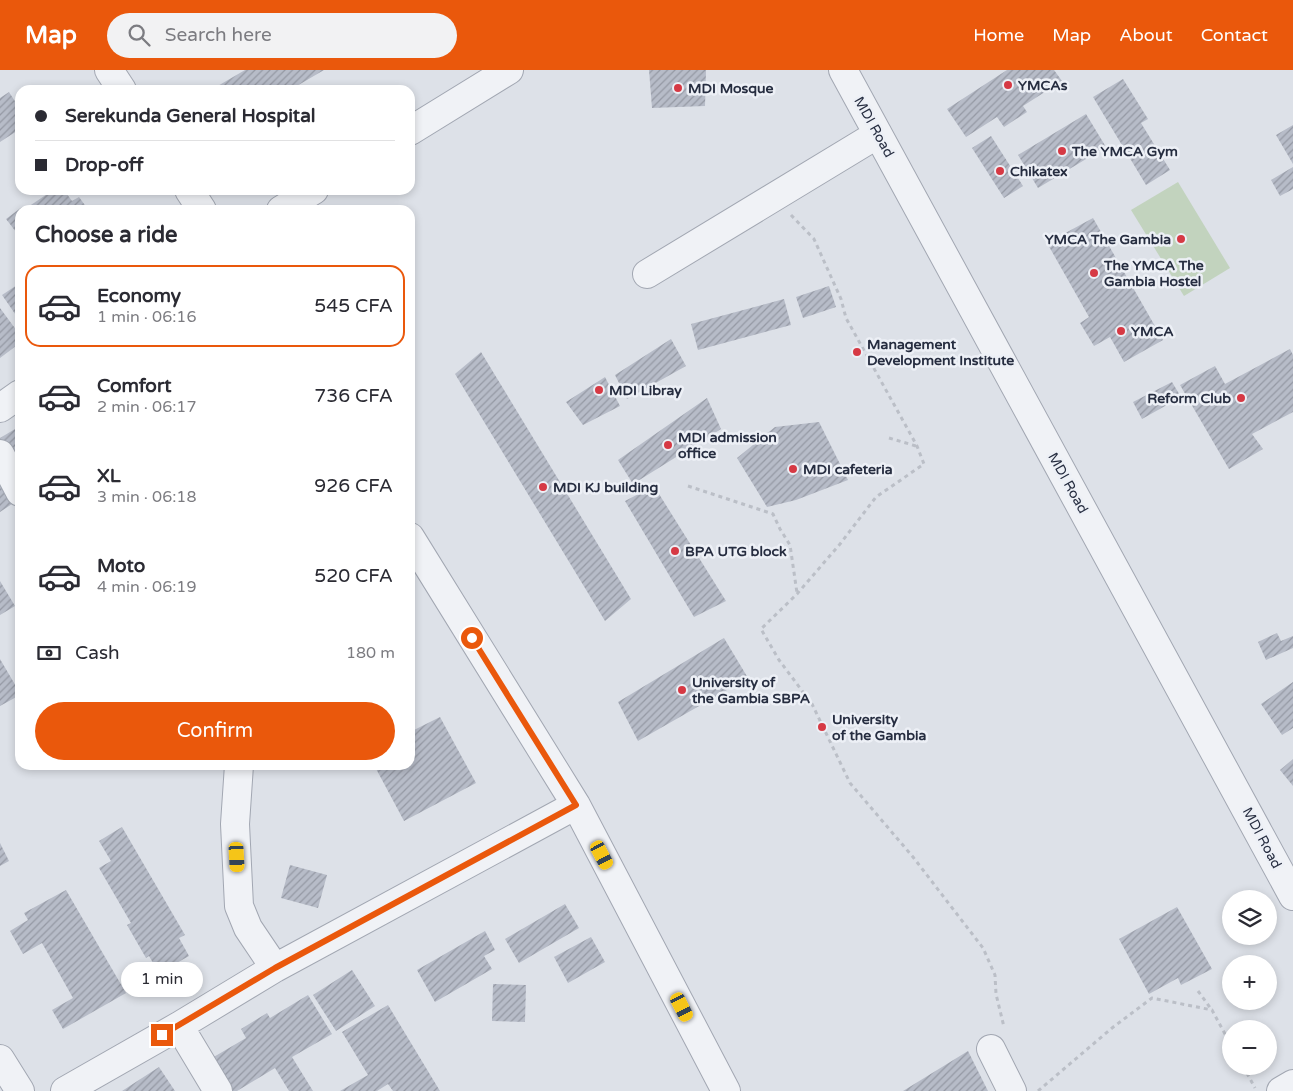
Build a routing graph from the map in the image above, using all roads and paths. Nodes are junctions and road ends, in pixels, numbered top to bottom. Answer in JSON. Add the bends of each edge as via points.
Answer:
{"nodes":[{"id":1,"x":109,"y":70,"type":"edge"},
{"id":2,"x":509,"y":70,"type":"edge"},
{"id":3,"x":843,"y":70,"type":"edge"},
{"id":4,"x":119,"y":85,"type":"edge"},
{"id":5,"x":415,"y":128,"type":"edge"},
{"id":6,"x":878,"y":134,"type":"junction"},
{"id":7,"x":306,"y":195,"type":"edge"},
{"id":8,"x":774,"y":198,"type":"junction"},
{"id":9,"x":289,"y":205,"type":"edge"},
{"id":10,"x":647,"y":274,"type":"dead end"},
{"id":11,"x":15,"y":398,"type":"edge"},
{"id":12,"x":0,"y":408,"type":"edge"},
{"id":13,"x":889,"y":438,"type":"dead end"},
{"id":14,"x":917,"y":446,"type":"junction"},
{"id":15,"x":0,"y":454,"type":"edge"},
{"id":16,"x":15,"y":482,"type":"edge"},
{"id":17,"x":688,"y":486,"type":"dead end"},
{"id":18,"x":415,"y":546,"type":"edge"},
{"id":19,"x":797,"y":594,"type":"junction"},
{"id":20,"x":239,"y":770,"type":"edge"},
{"id":21,"x":576,"y":805,"type":"junction"},
{"id":22,"x":1293,"y":896,"type":"edge"},
{"id":23,"x":275,"y":968,"type":"junction"},
{"id":24,"x":1198,"y":991,"type":"dead end"},
{"id":25,"x":1212,"y":1010,"type":"junction"},
{"id":26,"x":179,"y":1026,"type":"junction"},
{"id":27,"x":1222,"y":1028,"type":"edge"},
{"id":28,"x":998,"y":1039,"type":"joint"},
{"id":29,"x":0,"y":1059,"type":"edge"},
{"id":30,"x":1248,"y":1075,"type":"edge"},
{"id":31,"x":1293,"y":1084,"type":"edge"},
{"id":32,"x":20,"y":1091,"type":"edge"},
{"id":33,"x":65,"y":1091,"type":"edge"},
{"id":34,"x":218,"y":1091,"type":"edge"},
{"id":35,"x":726,"y":1091,"type":"edge"},
{"id":36,"x":1012,"y":1091,"type":"edge"},
{"id":37,"x":1037,"y":1091,"type":"edge"},
{"id":38,"x":1256,"y":1091,"type":"edge"},
{"id":39,"x":1281,"y":1091,"type":"edge"}],
"edges":[{"from":1,"to":4,"type":"street"},
{"from":2,"to":5,"type":"street"},
{"from":3,"to":6,"type":"street","name":"MDI Road"},
{"from":6,"to":8,"type":"street"},
{"from":6,"to":22,"type":"street","name":"MDI Road"},
{"from":7,"to":9,"type":"street"},
{"from":8,"to":10,"type":"street"},
{"from":8,"to":14,"type":"path","via":[[814,238],[846,318]]},
{"from":11,"to":12,"type":"street"},
{"from":13,"to":14,"type":"path"},
{"from":14,"to":19,"type":"path","via":[[924,464],[876,497]]},
{"from":15,"to":16,"type":"street"},
{"from":17,"to":19,"type":"path","via":[[773,514],[790,545]]},
{"from":18,"to":21,"type":"street"},
{"from":19,"to":28,"type":"path","via":[[761,629],[779,660],[812,704],[850,783],[913,857],[983,948],[995,975]]},
{"from":20,"to":23,"type":"street","via":[[235,824],[240,906],[248,928]]},
{"from":21,"to":23,"type":"street"},
{"from":21,"to":35,"type":"street"},
{"from":23,"to":26,"type":"street"},
{"from":24,"to":25,"type":"path"},
{"from":25,"to":27,"type":"path"},
{"from":25,"to":37,"type":"path","via":[[1152,998]]},
{"from":26,"to":33,"type":"street"},
{"from":26,"to":34,"type":"street"},
{"from":28,"to":36,"type":"street"},
{"from":29,"to":32,"type":"street"},
{"from":30,"to":38,"type":"path"},
{"from":31,"to":39,"type":"street"}]}
